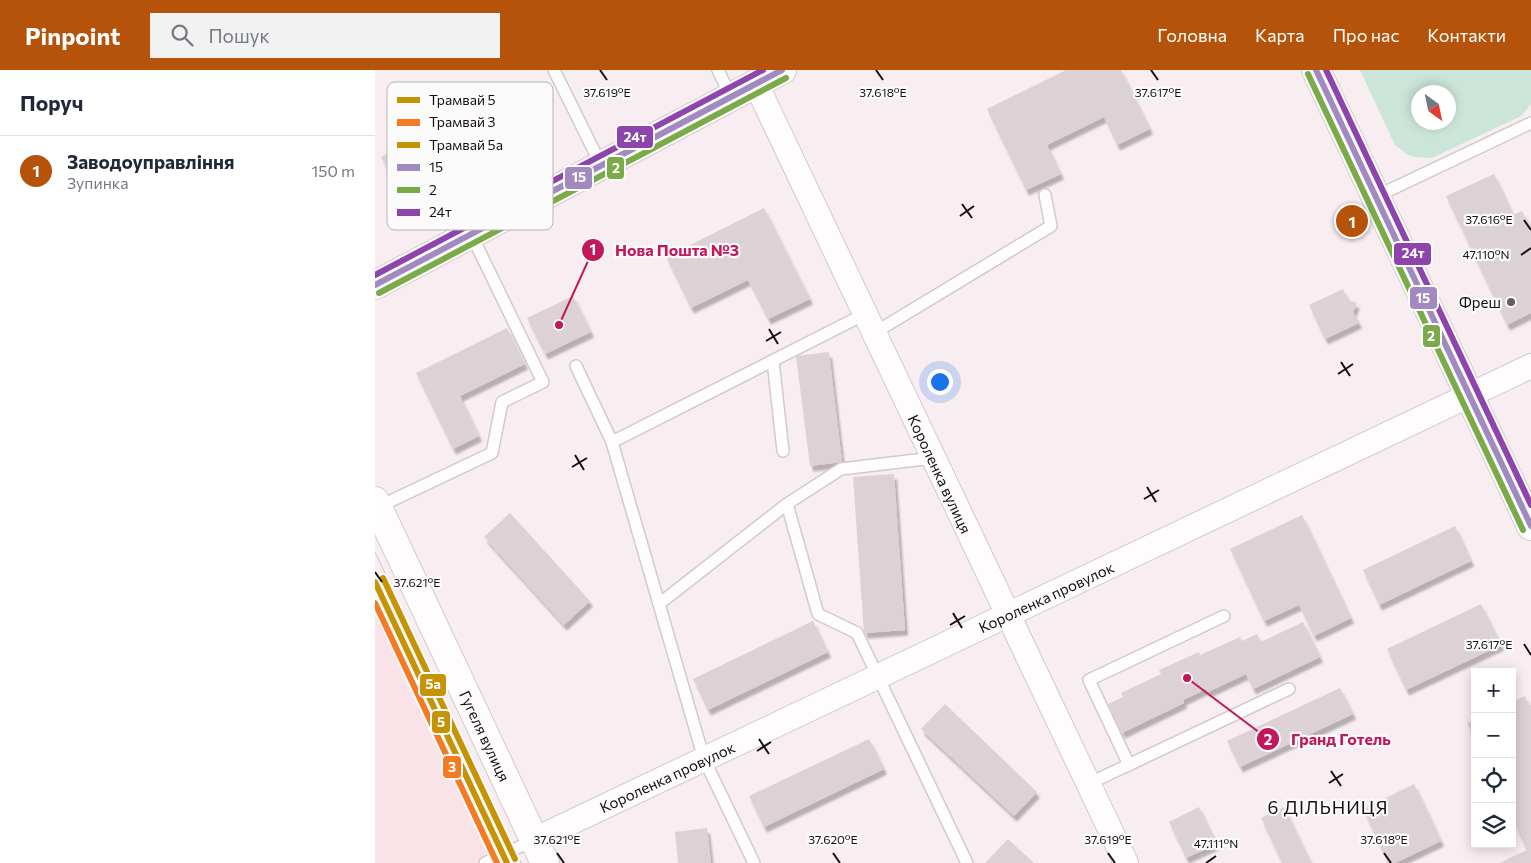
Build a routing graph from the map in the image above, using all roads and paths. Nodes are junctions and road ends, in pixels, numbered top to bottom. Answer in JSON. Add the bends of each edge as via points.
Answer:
{"nodes":[{"id":1,"x":554,"y":70,"type":"edge"},
{"id":2,"x":718,"y":70,"type":"edge"},
{"id":3,"x":1316,"y":70,"type":"edge"},
{"id":4,"x":767,"y":75,"type":"edge"},
{"id":5,"x":731,"y":97,"type":"junction"},
{"id":6,"x":1531,"y":123,"type":"edge"},
{"id":7,"x":601,"y":165,"type":"junction"},
{"id":8,"x":553,"y":190,"type":"edge"},
{"id":9,"x":1045,"y":195,"type":"dead end"},
{"id":10,"x":1375,"y":197,"type":"junction"},
{"id":11,"x":479,"y":230,"type":"edge"},
{"id":12,"x":471,"y":234,"type":"junction"},
{"id":13,"x":375,"y":285,"type":"edge"},
{"id":14,"x":869,"y":323,"type":"junction"},
{"id":15,"x":773,"y":361,"type":"junction"},
{"id":16,"x":576,"y":366,"type":"dead end"},
{"id":17,"x":1531,"y":366,"type":"edge"},
{"id":18,"x":1469,"y":396,"type":"junction"},
{"id":19,"x":613,"y":442,"type":"junction"},
{"id":20,"x":783,"y":451,"type":"dead end"},
{"id":21,"x":933,"y":458,"type":"junction"},
{"id":22,"x":376,"y":504,"type":"edge"},
{"id":23,"x":787,"y":504,"type":"junction"},
{"id":24,"x":1531,"y":526,"type":"edge"},
{"id":25,"x":659,"y":604,"type":"junction"},
{"id":26,"x":1008,"y":615,"type":"junction"},
{"id":27,"x":1224,"y":616,"type":"dead end"},
{"id":28,"x":878,"y":676,"type":"junction"},
{"id":29,"x":1289,"y":689,"type":"dead end"},
{"id":30,"x":704,"y":759,"type":"junction"},
{"id":31,"x":1129,"y":765,"type":"junction"},
{"id":32,"x":1088,"y":784,"type":"junction"},
{"id":33,"x":540,"y":851,"type":"edge"},
{"id":34,"x":485,"y":863,"type":"edge"},
{"id":35,"x":754,"y":863,"type":"edge"},
{"id":36,"x":967,"y":863,"type":"edge"},
{"id":37,"x":1126,"y":863,"type":"edge"}],
"edges":[{"from":1,"to":7,"type":"lane"},
{"from":2,"to":5,"type":"lane"},
{"from":3,"to":10,"type":"main road"},
{"from":4,"to":5,"type":"main road"},
{"from":4,"to":14,"type":"street","name":"Короленка вулиця"},
{"from":5,"to":7,"type":"main road"},
{"from":6,"to":10,"type":"lane"},
{"from":7,"to":8,"type":"main road"},
{"from":9,"to":14,"type":"lane","via":[[1051,226]]},
{"from":10,"to":18,"type":"main road"},
{"from":11,"to":12,"type":"main road"},
{"from":12,"to":13,"type":"main road"},
{"from":12,"to":22,"type":"lane","via":[[543,382],[502,402],[492,453]]},
{"from":14,"to":15,"type":"lane"},
{"from":14,"to":21,"type":"street","name":"Короленка вулиця"},
{"from":15,"to":19,"type":"lane"},
{"from":15,"to":20,"type":"lane"},
{"from":16,"to":19,"type":"lane"},
{"from":17,"to":18,"type":"street","name":"Короленка провулок"},
{"from":18,"to":24,"type":"main road"},
{"from":18,"to":26,"type":"street","name":"Короленка провулок"},
{"from":19,"to":25,"type":"lane"},
{"from":21,"to":23,"type":"lane","via":[[841,469]]},
{"from":21,"to":26,"type":"street","name":"Короленка вулиця"},
{"from":22,"to":33,"type":"main road","name":"Гугеля вулиця"},
{"from":23,"to":25,"type":"lane"},
{"from":23,"to":28,"type":"lane","via":[[817,614],[857,633]]},
{"from":25,"to":30,"type":"lane"},
{"from":26,"to":28,"type":"street","name":"Короленка провулок"},
{"from":26,"to":32,"type":"street","name":"Короленка вулиця"},
{"from":27,"to":31,"type":"lane","via":[[1089,680]]},
{"from":28,"to":30,"type":"street","name":"Короленка провулок"},
{"from":28,"to":36,"type":"lane"},
{"from":29,"to":31,"type":"lane"},
{"from":30,"to":33,"type":"street","name":"Короленка провулок"},
{"from":30,"to":35,"type":"lane"},
{"from":31,"to":32,"type":"lane"},
{"from":32,"to":37,"type":"street","name":"Короленка вулиця"},
{"from":33,"to":34,"type":"lane"}]}
